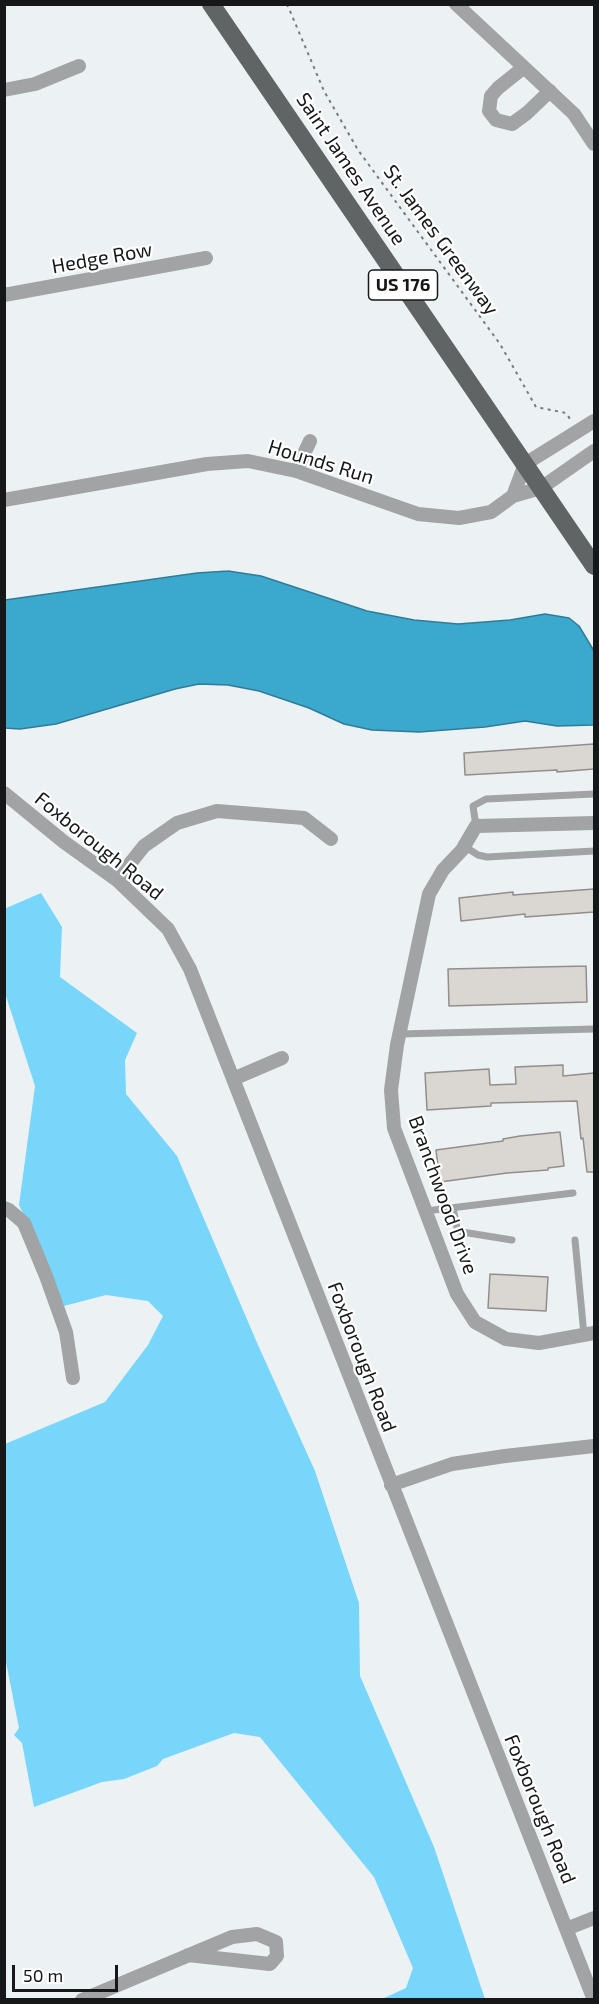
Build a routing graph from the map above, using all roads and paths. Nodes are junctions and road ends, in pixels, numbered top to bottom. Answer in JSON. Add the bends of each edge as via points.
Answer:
{"nodes":[{"id":1,"x":211,"y":4,"type":"edge"},
{"id":2,"x":287,"y":4,"type":"edge"},
{"id":3,"x":456,"y":4,"type":"edge"},
{"id":4,"x":79,"y":66,"type":"dead end"},
{"id":5,"x":523,"y":69,"type":"junction"},
{"id":6,"x":4,"y":90,"type":"edge"},
{"id":7,"x":549,"y":91,"type":"junction"},
{"id":8,"x":594,"y":144,"type":"edge"},
{"id":9,"x":206,"y":258,"type":"dead end"},
{"id":10,"x":4,"y":295,"type":"edge"},
{"id":11,"x":594,"y":421,"type":"edge"},
{"id":12,"x":576,"y":432,"type":"junction"},
{"id":13,"x":310,"y":441,"type":"dead end"},
{"id":14,"x":594,"y":451,"type":"edge"},
{"id":15,"x":525,"y":464,"type":"junction"},
{"id":16,"x":296,"y":471,"type":"junction"},
{"id":17,"x":541,"y":488,"type":"junction"},
{"id":18,"x":513,"y":496,"type":"junction"},
{"id":19,"x":4,"y":500,"type":"edge"},
{"id":20,"x":594,"y":567,"type":"edge"},
{"id":21,"x":4,"y":793,"type":"edge"},
{"id":22,"x":594,"y":794,"type":"edge"},
{"id":23,"x":594,"y":823,"type":"edge"},
{"id":24,"x":476,"y":826,"type":"junction"},
{"id":25,"x":331,"y":839,"type":"dead end"},
{"id":26,"x":464,"y":846,"type":"junction"},
{"id":27,"x":594,"y":851,"type":"edge"},
{"id":28,"x":117,"y":880,"type":"junction"},
{"id":29,"x":594,"y":1029,"type":"edge"},
{"id":30,"x":400,"y":1034,"type":"junction"},
{"id":31,"x":282,"y":1058,"type":"dead end"},
{"id":32,"x":233,"y":1079,"type":"junction"},
{"id":33,"x":573,"y":1193,"type":"dead end"},
{"id":34,"x":4,"y":1208,"type":"edge"},
{"id":35,"x":453,"y":1208,"type":"junction"},
{"id":36,"x":426,"y":1211,"type":"junction"},
{"id":37,"x":512,"y":1240,"type":"dead end"},
{"id":38,"x":575,"y":1240,"type":"dead end"},
{"id":39,"x":589,"y":1334,"type":"edge"},
{"id":40,"x":73,"y":1378,"type":"dead end"},
{"id":41,"x":594,"y":1446,"type":"edge"},
{"id":42,"x":391,"y":1485,"type":"junction"},
{"id":43,"x":594,"y":1918,"type":"edge"},
{"id":44,"x":567,"y":1929,"type":"junction"},
{"id":45,"x":188,"y":1955,"type":"junction"},
{"id":46,"x":82,"y":2000,"type":"edge"},
{"id":47,"x":594,"y":2000,"type":"edge"}],
"edges":[{"from":1,"to":15,"type":"main road","name":"Saint James Avenue","number":"US 176"},
{"from":2,"to":12,"type":"path","name":"St. James Greenway","via":[[324,91],[358,150],[500,344],[536,407],[566,413]]},
{"from":3,"to":5,"type":"street"},
{"from":4,"to":6,"type":"street","via":[[35,84]]},
{"from":5,"to":7,"type":"street"},
{"from":5,"to":7,"type":"street","via":[[490,96],[489,111],[496,120],[512,124]]},
{"from":7,"to":8,"type":"street","via":[[574,114]]},
{"from":9,"to":10,"type":"street","name":"Hedge Row"},
{"from":11,"to":12,"type":"street"},
{"from":12,"to":15,"type":"street"},
{"from":13,"to":16,"type":"street"},
{"from":14,"to":17,"type":"street","name":"Hounds Run"},
{"from":15,"to":17,"type":"main road","name":"Saint James Avenue","number":"US 176"},
{"from":15,"to":18,"type":"street"},
{"from":16,"to":18,"type":"street","name":"Hounds Run","via":[[418,514],[459,518],[491,512]]},
{"from":16,"to":19,"type":"street","name":"Hounds Run","via":[[248,461],[207,464]]},
{"from":17,"to":18,"type":"street","name":"Hounds Run"},
{"from":17,"to":20,"type":"main road","name":"Saint James Avenue","number":"US 176"},
{"from":21,"to":28,"type":"street","name":"Foxborough Road"},
{"from":22,"to":24,"type":"lane","via":[[486,800],[473,806]]},
{"from":23,"to":24,"type":"street"},
{"from":24,"to":26,"type":"street","name":"Branchwood Drive"},
{"from":25,"to":28,"type":"street","via":[[304,818],[217,812],[177,823],[144,846]]},
{"from":26,"to":27,"type":"lane","via":[[487,857]]},
{"from":26,"to":30,"type":"street","name":"Branchwood Drive","via":[[429,894]]},
{"from":28,"to":32,"type":"street","name":"Foxborough Road","via":[[168,929],[190,969]]},
{"from":29,"to":30,"type":"lane"},
{"from":30,"to":36,"type":"street","name":"Branchwood Drive","via":[[391,1090],[394,1128]]},
{"from":31,"to":32,"type":"street"},
{"from":32,"to":42,"type":"street","name":"Foxborough Road"},
{"from":33,"to":35,"type":"lane"},
{"from":34,"to":40,"type":"street","via":[[24,1223],[46,1276],[66,1332]]},
{"from":35,"to":36,"type":"lane"},
{"from":35,"to":37,"type":"lane","via":[[457,1228],[462,1232]]},
{"from":36,"to":39,"type":"street","name":"Branchwood Drive","via":[[457,1294],[475,1322],[506,1339],[539,1343]]},
{"from":38,"to":39,"type":"lane"},
{"from":41,"to":42,"type":"street","via":[[452,1464]]},
{"from":42,"to":44,"type":"street","name":"Foxborough Road"},
{"from":43,"to":44,"type":"street"},
{"from":44,"to":47,"type":"street","name":"Foxborough Road"},
{"from":45,"to":45,"type":"street","via":[[232,1937],[257,1934],[276,1942],[277,1956],[270,1964]]},
{"from":45,"to":46,"type":"street"}]}
